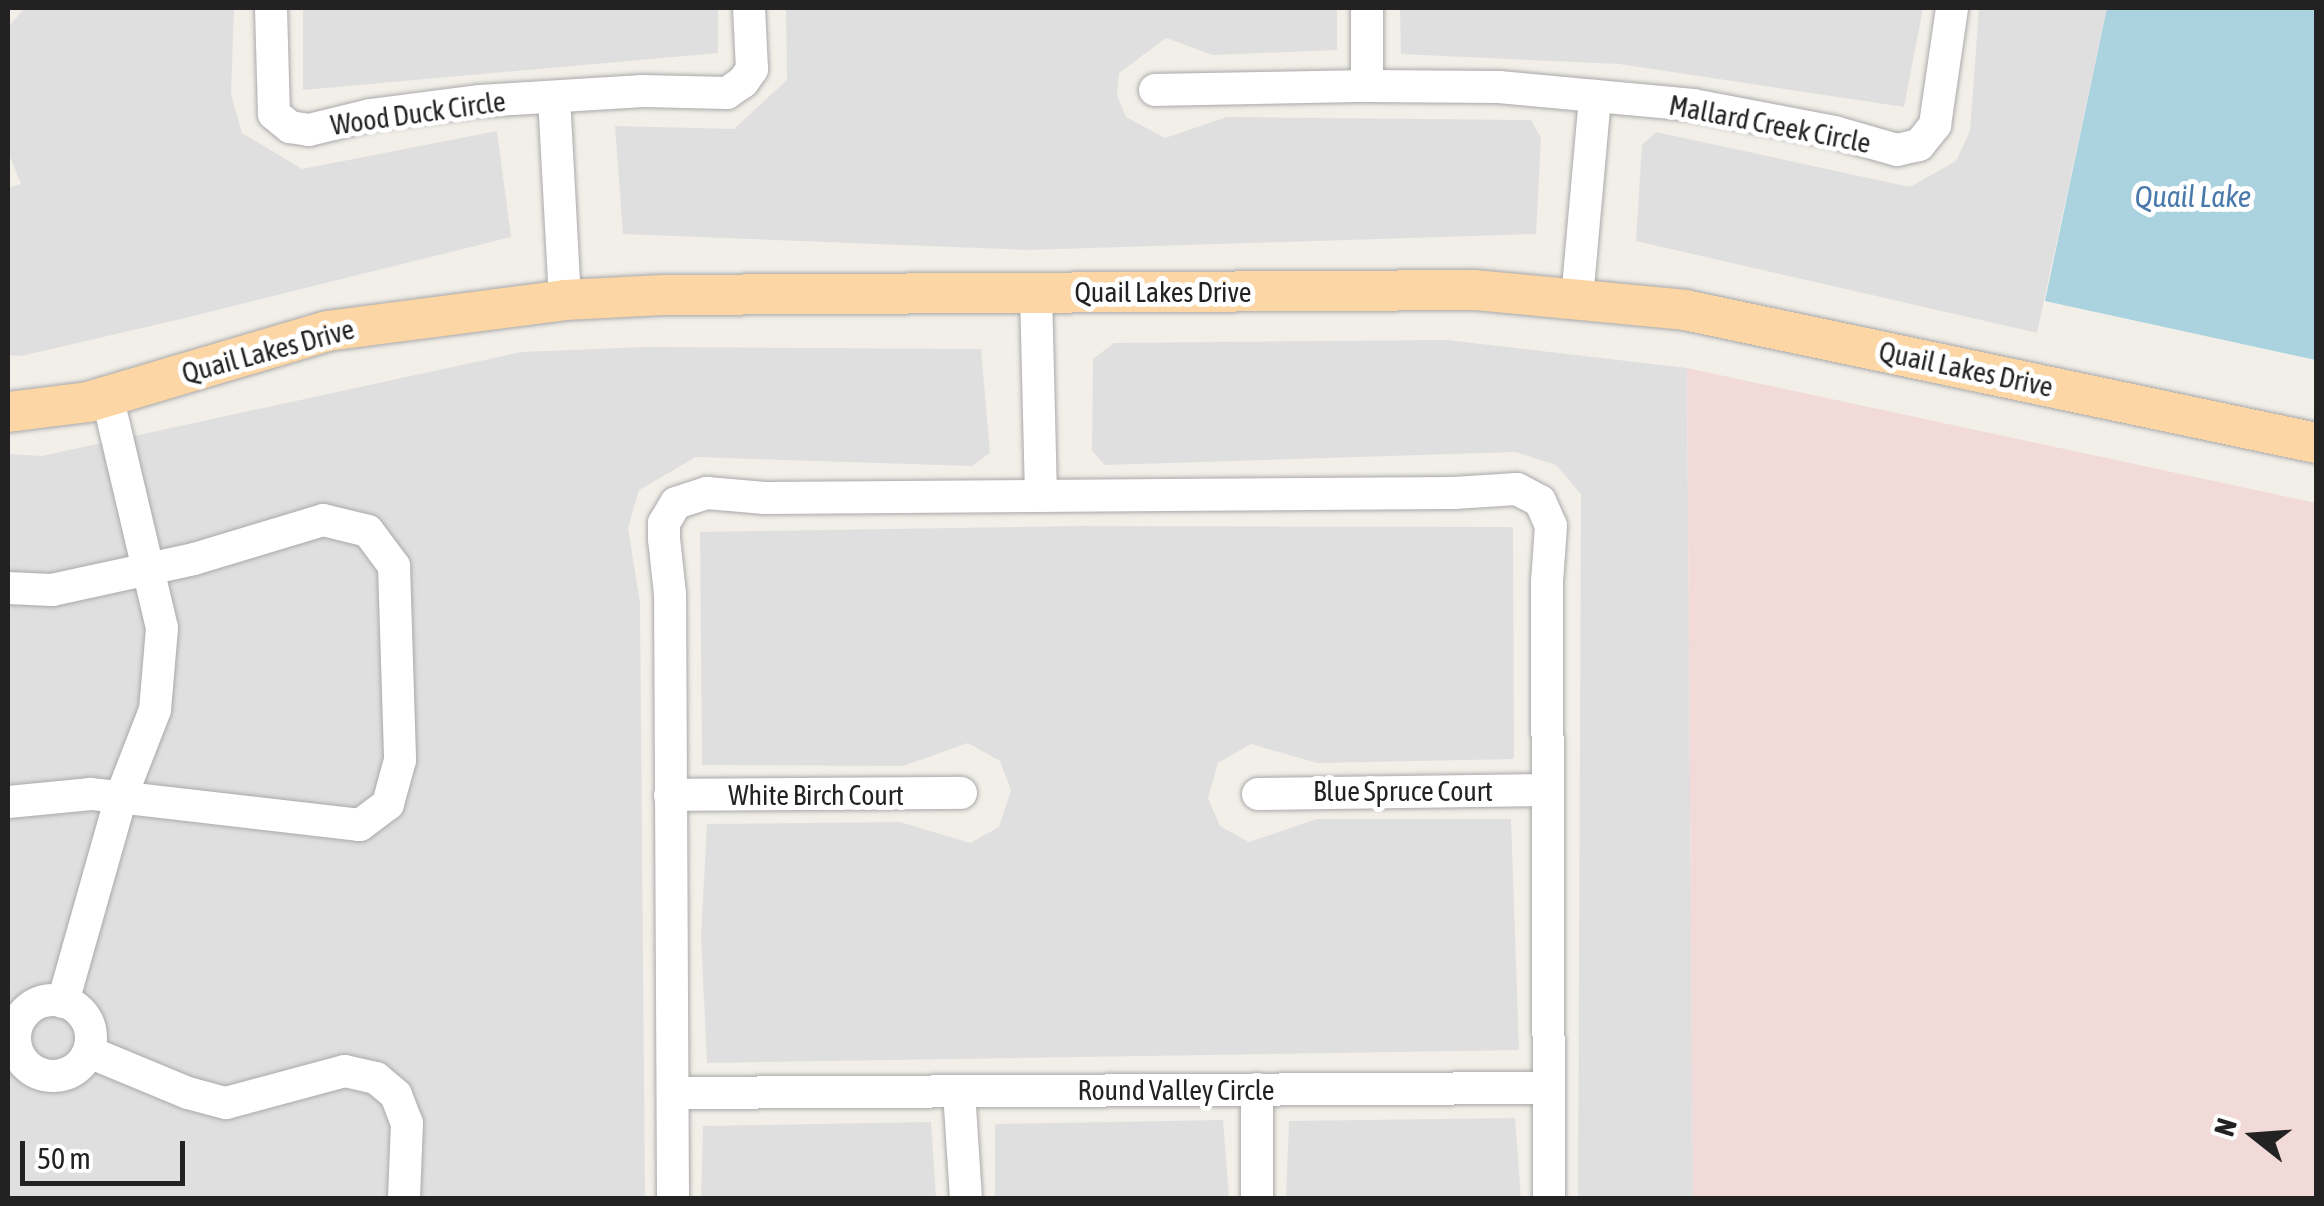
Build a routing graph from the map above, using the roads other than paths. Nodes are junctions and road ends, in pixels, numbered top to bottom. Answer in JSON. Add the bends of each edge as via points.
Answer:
{"nodes":[{"id":1,"x":272,"y":8,"type":"edge"},
{"id":2,"x":749,"y":8,"type":"edge"},
{"id":3,"x":1366,"y":8,"type":"edge"},
{"id":4,"x":1952,"y":8,"type":"edge"},
{"id":5,"x":1368,"y":86,"type":"junction"},
{"id":6,"x":1155,"y":90,"type":"dead end"},
{"id":7,"x":554,"y":96,"type":"junction"},
{"id":8,"x":1595,"y":96,"type":"junction"},
{"id":9,"x":1036,"y":292,"type":"junction"},
{"id":10,"x":1577,"y":298,"type":"junction"},
{"id":11,"x":565,"y":300,"type":"junction"},
{"id":12,"x":107,"y":396,"type":"junction"},
{"id":13,"x":8,"y":412,"type":"edge"},
{"id":14,"x":2316,"y":444,"type":"edge"},
{"id":15,"x":1041,"y":496,"type":"junction"},
{"id":16,"x":152,"y":567,"type":"junction"},
{"id":17,"x":8,"y":588,"type":"edge"},
{"id":18,"x":1548,"y":790,"type":"junction"},
{"id":19,"x":960,"y":793,"type":"dead end"},
{"id":20,"x":1258,"y":794,"type":"dead end"},
{"id":21,"x":670,"y":795,"type":"junction"},
{"id":22,"x":121,"y":797,"type":"junction"},
{"id":23,"x":8,"y":802,"type":"edge"},
{"id":24,"x":63,"y":1002,"type":"junction"},
{"id":25,"x":12,"y":1031,"type":"edge"},
{"id":26,"x":89,"y":1052,"type":"junction"},
{"id":27,"x":1550,"y":1088,"type":"junction"},
{"id":28,"x":1257,"y":1090,"type":"junction"},
{"id":29,"x":959,"y":1091,"type":"junction"},
{"id":30,"x":672,"y":1093,"type":"junction"},
{"id":31,"x":404,"y":1198,"type":"edge"},
{"id":32,"x":674,"y":1198,"type":"edge"},
{"id":33,"x":966,"y":1198,"type":"edge"},
{"id":34,"x":1258,"y":1198,"type":"edge"},
{"id":35,"x":1549,"y":1198,"type":"edge"}],
"edges":[{"from":1,"to":7,"type":"street","name":"Wood Duck Circle","via":[[274,114],[290,127],[308,130],[388,112]]},
{"from":2,"to":7,"type":"street","name":"Wood Duck Circle","via":[[752,69],[727,92]]},
{"from":3,"to":5,"type":"street"},
{"from":4,"to":8,"type":"street","name":"Mallard Creek Circle","via":[[1935,125],[1906,150],[1743,113]]},
{"from":5,"to":6,"type":"street","name":"Mallard Creek Circle"},
{"from":5,"to":8,"type":"street","name":"Mallard Creek Circle"},
{"from":7,"to":11,"type":"street"},
{"from":8,"to":10,"type":"street"},
{"from":9,"to":10,"type":"main road","name":"Quail Lakes Drive","via":[[1475,290]]},
{"from":9,"to":11,"type":"main road","name":"Quail Lakes Drive"},
{"from":9,"to":15,"type":"street"},
{"from":10,"to":14,"type":"main road","name":"Quail Lakes Drive","via":[[1745,322]]},
{"from":11,"to":12,"type":"main road","name":"Quail Lakes Drive","via":[[327,330]]},
{"from":12,"to":13,"type":"main road","name":"Quail Lakes Drive"},
{"from":12,"to":16,"type":"street"},
{"from":15,"to":18,"type":"street","via":[[1518,489],[1534,496],[1550,526]]},
{"from":15,"to":21,"type":"street","via":[[708,493],[676,503],[664,524]]},
{"from":16,"to":17,"type":"street","via":[[52,590]]},
{"from":16,"to":22,"type":"street","via":[[162,628],[155,710]]},
{"from":16,"to":22,"type":"street","via":[[323,520],[368,531],[394,566],[400,760],[388,804],[360,824]]},
{"from":18,"to":20,"type":"street","name":"Blue Spruce Court"},
{"from":18,"to":27,"type":"street"},
{"from":19,"to":21,"type":"street","name":"White Birch Court"},
{"from":21,"to":30,"type":"street"},
{"from":22,"to":23,"type":"street"},
{"from":22,"to":24,"type":"street"},
{"from":24,"to":25,"type":"street","via":[[28,1010]]},
{"from":24,"to":26,"type":"street","via":[[84,1015]]},
{"from":25,"to":26,"type":"street","via":[[20,1056],[38,1073],[62,1076]]},
{"from":26,"to":31,"type":"street","via":[[226,1103],[344,1070],[376,1078],[396,1095],[408,1122]]},
{"from":27,"to":28,"type":"street","name":"Round Valley Circle"},
{"from":27,"to":35,"type":"street"},
{"from":28,"to":29,"type":"street","name":"Round Valley Circle"},
{"from":28,"to":34,"type":"street"},
{"from":29,"to":30,"type":"street","name":"Round Valley Circle"},
{"from":29,"to":33,"type":"street"},
{"from":30,"to":32,"type":"street"}]}
